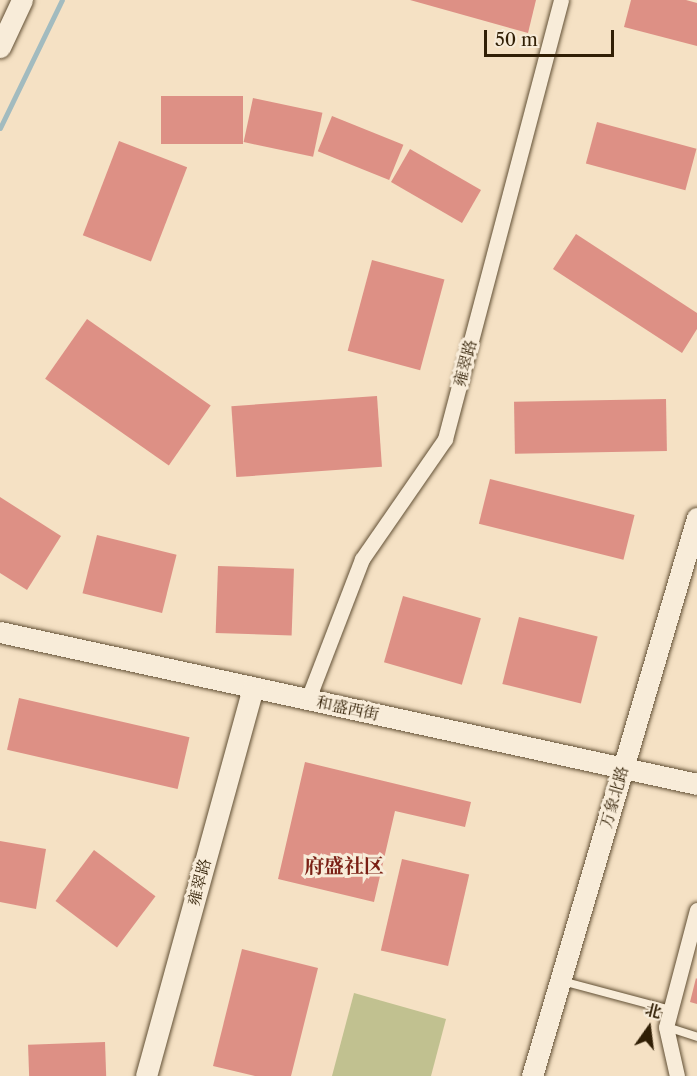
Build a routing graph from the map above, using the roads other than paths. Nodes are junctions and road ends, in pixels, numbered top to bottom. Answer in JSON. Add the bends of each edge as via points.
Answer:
{"nodes":[{"id":1,"x":22,"y":0,"type":"edge"},
{"id":2,"x":561,"y":0,"type":"edge"},
{"id":3,"x":0,"y":47,"type":"edge"},
{"id":4,"x":697,"y":518,"type":"edge"},
{"id":5,"x":0,"y":632,"type":"edge"},
{"id":6,"x":253,"y":687,"type":"junction"},
{"id":7,"x":308,"y":699,"type":"junction"},
{"id":8,"x":622,"y":768,"type":"junction"},
{"id":9,"x":697,"y":784,"type":"edge"},
{"id":10,"x":697,"y":910,"type":"edge"},
{"id":11,"x":560,"y":981,"type":"junction"},
{"id":12,"x":670,"y":1010,"type":"junction"},
{"id":13,"x":666,"y":1027,"type":"junction"},
{"id":14,"x":697,"y":1037,"type":"edge"},
{"id":15,"x":146,"y":1076,"type":"edge"},
{"id":16,"x":532,"y":1076,"type":"edge"},
{"id":17,"x":677,"y":1076,"type":"edge"}],
"edges":[{"from":1,"to":3,"type":"street"},
{"from":2,"to":7,"type":"street","name":"雍翠路","via":[[445,439],[362,559]]},
{"from":4,"to":8,"type":"street","name":"万象北路"},
{"from":5,"to":6,"type":"street","name":"和盛西街"},
{"from":6,"to":7,"type":"street","name":"和盛西街"},
{"from":6,"to":15,"type":"street","name":"雍翠路"},
{"from":7,"to":8,"type":"street","name":"和盛西街"},
{"from":8,"to":9,"type":"street","name":"和盛西街"},
{"from":8,"to":11,"type":"street","name":"万象北路"},
{"from":10,"to":12,"type":"street"},
{"from":11,"to":12,"type":"lane"},
{"from":11,"to":16,"type":"street","name":"万象北路"},
{"from":12,"to":13,"type":"street"},
{"from":13,"to":14,"type":"lane"},
{"from":13,"to":17,"type":"street"}]}
